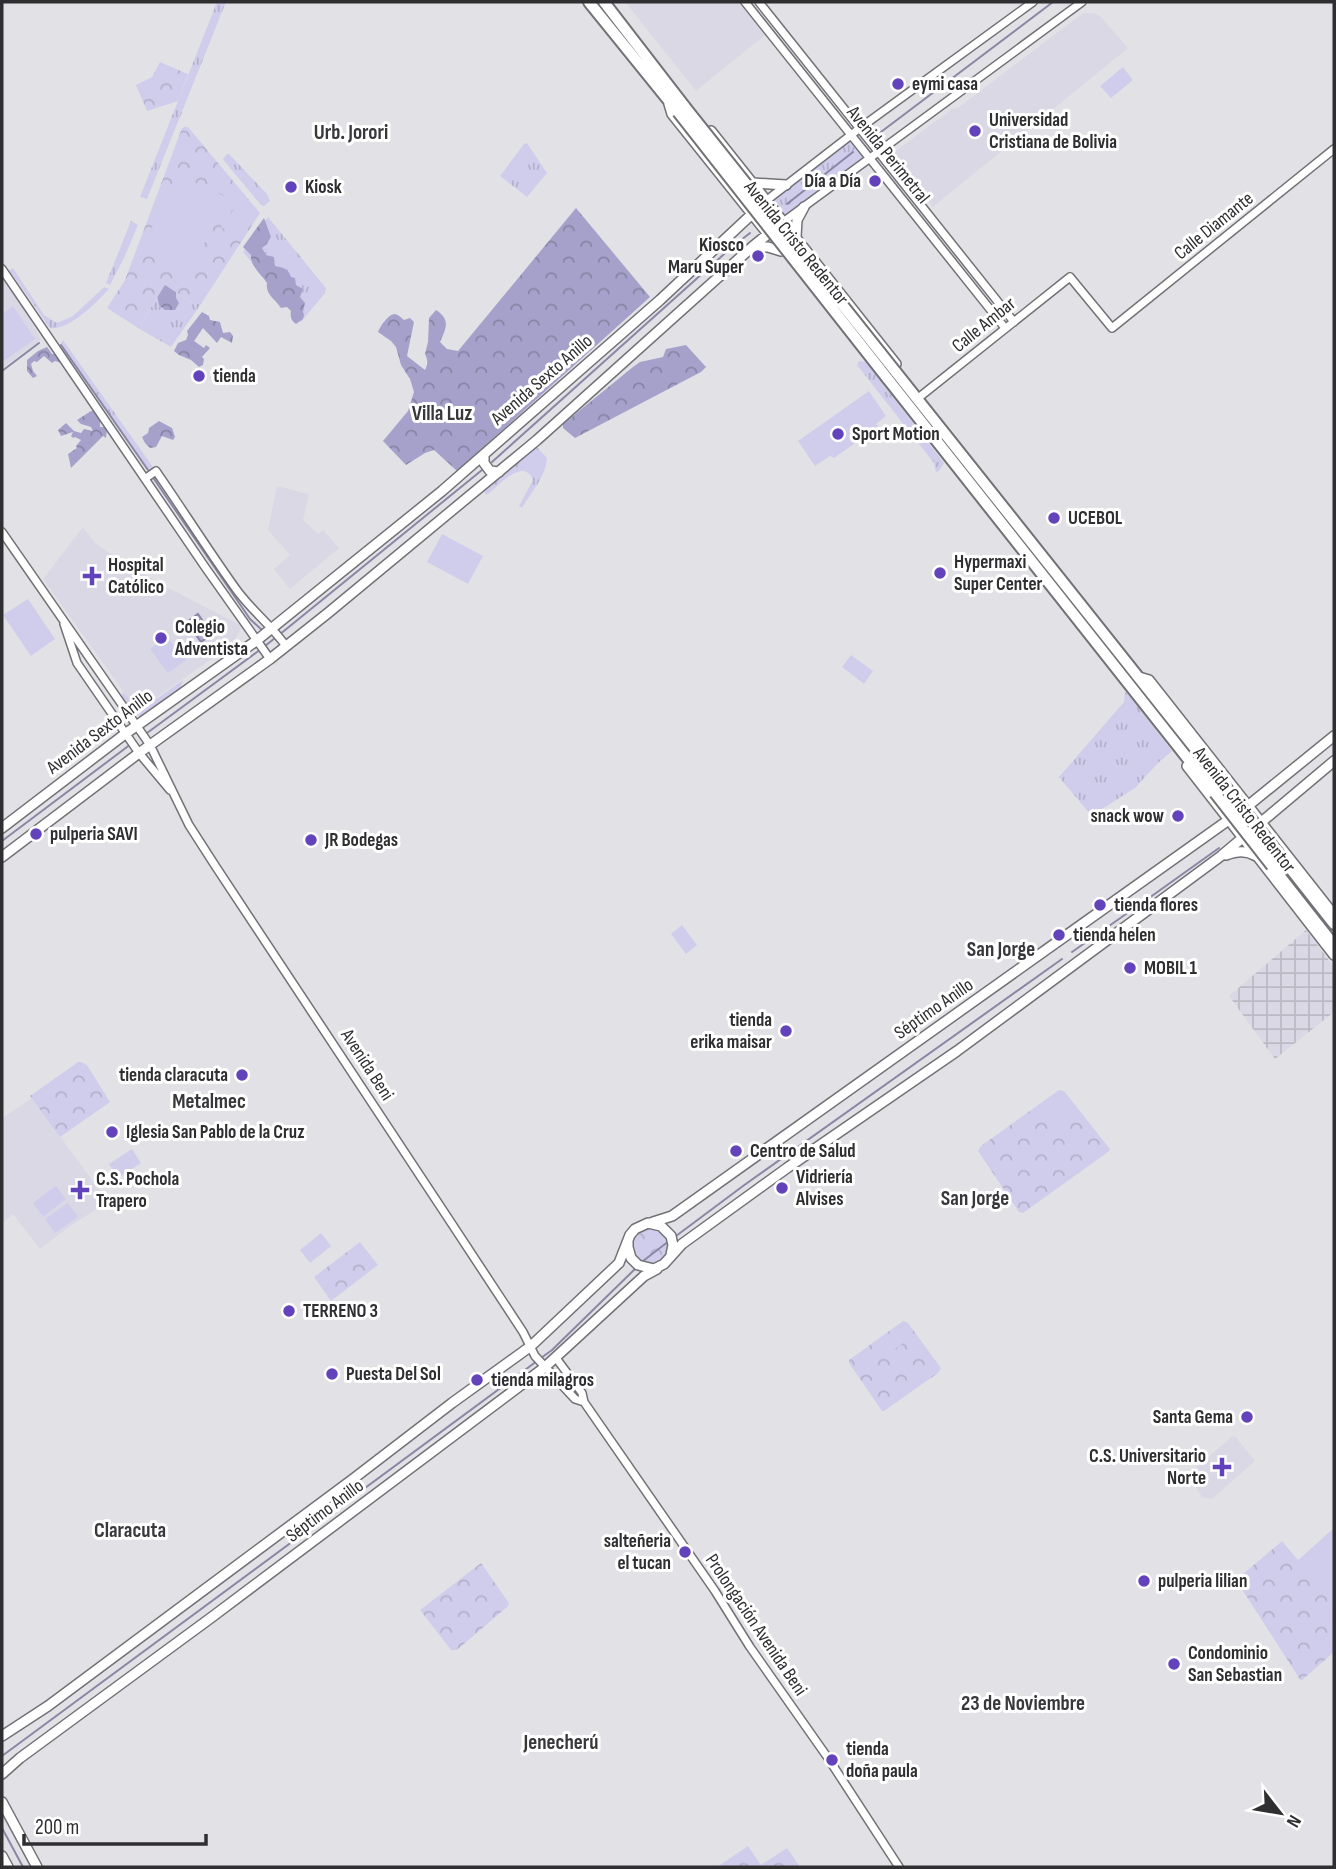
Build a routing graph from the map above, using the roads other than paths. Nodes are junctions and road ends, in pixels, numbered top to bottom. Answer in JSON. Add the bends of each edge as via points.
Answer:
{"nodes":[{"id":1,"x":589,"y":2,"type":"edge"},
{"id":2,"x":604,"y":2,"type":"edge"},
{"id":3,"x":745,"y":2,"type":"edge"},
{"id":4,"x":760,"y":2,"type":"edge"},
{"id":5,"x":1033,"y":2,"type":"edge"},
{"id":6,"x":1082,"y":2,"type":"edge"},
{"id":7,"x":790,"y":41,"type":"junction"},
{"id":8,"x":782,"y":48,"type":"junction"},
{"id":9,"x":833,"y":94,"type":"junction"},
{"id":10,"x":672,"y":98,"type":"junction"},
{"id":11,"x":825,"y":102,"type":"junction"},
{"id":12,"x":860,"y":128,"type":"junction"},
{"id":13,"x":852,"y":135,"type":"junction"},
{"id":14,"x":1334,"y":149,"type":"edge"},
{"id":15,"x":878,"y":151,"type":"junction"},
{"id":16,"x":870,"y":158,"type":"junction"},
{"id":17,"x":753,"y":183,"type":"junction"},
{"id":18,"x":786,"y":185,"type":"junction"},
{"id":19,"x":738,"y":198,"type":"junction"},
{"id":20,"x":767,"y":200,"type":"junction"},
{"id":21,"x":804,"y":207,"type":"junction"},
{"id":22,"x":751,"y":214,"type":"junction"},
{"id":23,"x":783,"y":222,"type":"junction"},
{"id":24,"x":737,"y":226,"type":"junction"},
{"id":25,"x":768,"y":234,"type":"junction"},
{"id":26,"x":796,"y":237,"type":"junction"},
{"id":27,"x":752,"y":247,"type":"junction"},
{"id":28,"x":781,"y":250,"type":"junction"},
{"id":29,"x":2,"y":269,"type":"edge"},
{"id":30,"x":1070,"y":277,"type":"joint"},
{"id":31,"x":1014,"y":321,"type":"junction"},
{"id":32,"x":1006,"y":328,"type":"junction"},
{"id":33,"x":911,"y":397,"type":"junction"},
{"id":34,"x":484,"y":455,"type":"junction"},
{"id":35,"x":471,"y":466,"type":"junction"},
{"id":36,"x":499,"y":472,"type":"junction"},
{"id":37,"x":146,"y":478,"type":"junction"},
{"id":38,"x":485,"y":483,"type":"junction"},
{"id":39,"x":2,"y":532,"type":"edge"},
{"id":40,"x":62,"y":617,"type":"junction"},
{"id":41,"x":274,"y":630,"type":"junction"},
{"id":42,"x":258,"y":643,"type":"junction"},
{"id":43,"x":285,"y":644,"type":"junction"},
{"id":44,"x":268,"y":657,"type":"junction"},
{"id":45,"x":1134,"y":681,"type":"junction"},
{"id":46,"x":138,"y":727,"type":"junction"},
{"id":47,"x":127,"y":736,"type":"junction"},
{"id":48,"x":1334,"y":736,"type":"edge"},
{"id":49,"x":149,"y":744,"type":"junction"},
{"id":50,"x":138,"y":752,"type":"junction"},
{"id":51,"x":1334,"y":761,"type":"edge"},
{"id":52,"x":1263,"y":794,"type":"junction"},
{"id":53,"x":1215,"y":798,"type":"junction"},
{"id":54,"x":1243,"y":798,"type":"junction"},
{"id":55,"x":179,"y":801,"type":"junction"},
{"id":56,"x":1274,"y":811,"type":"junction"},
{"id":57,"x":1227,"y":817,"type":"junction"},
{"id":58,"x":2,"y":828,"type":"edge"},
{"id":59,"x":1267,"y":830,"type":"junction"},
{"id":60,"x":1211,"y":833,"type":"junction"},
{"id":61,"x":1246,"y":842,"type":"junction"},
{"id":62,"x":1221,"y":856,"type":"junction"},
{"id":63,"x":2,"y":858,"type":"edge"},
{"id":64,"x":1258,"y":858,"type":"junction"},
{"id":65,"x":1334,"y":915,"type":"edge"},
{"id":66,"x":1334,"y":924,"type":"edge"},
{"id":67,"x":1334,"y":945,"type":"edge"},
{"id":68,"x":1334,"y":955,"type":"edge"},
{"id":69,"x":648,"y":1223,"type":"junction"},
{"id":70,"x":628,"y":1242,"type":"junction"},
{"id":71,"x":670,"y":1257,"type":"junction"},
{"id":72,"x":660,"y":1266,"type":"junction"},
{"id":73,"x":531,"y":1346,"type":"junction"},
{"id":74,"x":556,"y":1358,"type":"junction"},
{"id":75,"x":540,"y":1362,"type":"junction"},
{"id":76,"x":583,"y":1402,"type":"junction"},
{"id":77,"x":2,"y":1736,"type":"edge"},
{"id":78,"x":2,"y":1773,"type":"edge"},
{"id":79,"x":2,"y":1801,"type":"edge"},
{"id":80,"x":2,"y":1856,"type":"edge"},
{"id":81,"x":8,"y":1867,"type":"edge"},
{"id":82,"x":37,"y":1867,"type":"edge"},
{"id":83,"x":899,"y":1867,"type":"edge"}],
"edges":[{"from":1,"to":10,"type":"highway","name":"Avenida Cristo Redentor"},
{"from":2,"to":10,"type":"highway","name":"Avenida Cristo Redentor"},
{"from":3,"to":8,"type":"street","name":"Avenida Perimetral"},
{"from":4,"to":7,"type":"street","name":"Avenida Perimetral"},
{"from":5,"to":12,"type":"street","name":"Avenida Sexto Anillo"},
{"from":6,"to":15,"type":"street"},
{"from":7,"to":8,"type":"street"},
{"from":7,"to":9,"type":"street","name":"Avenida Perimetral"},
{"from":8,"to":11,"type":"street","name":"Avenida Perimetral"},
{"from":9,"to":11,"type":"street"},
{"from":9,"to":12,"type":"street","name":"Avenida Perimetral"},
{"from":10,"to":17,"type":"main road","name":"Avenida Cristo Redentor","via":[[687,102]]},
{"from":10,"to":19,"type":"main road","name":"Avenida Cristo Redentor","via":[[672,114]]},
{"from":10,"to":33,"type":"highway","name":"Avenida Cristo Redentor","bridge":true},
{"from":11,"to":13,"type":"street","name":"Avenida Perimetral"},
{"from":12,"to":13,"type":"street","name":"Avenida Sexto Anillo"},
{"from":12,"to":15,"type":"street","name":"Avenida Perimetral"},
{"from":13,"to":16,"type":"street","name":"Avenida Perimetral"},
{"from":13,"to":18,"type":"street","name":"Avenida Sexto Anillo"},
{"from":14,"to":30,"type":"street","name":"Calle Diamante","via":[[1112,328]]},
{"from":15,"to":16,"type":"street"},
{"from":15,"to":31,"type":"street","name":"Avenida Perimetral"},
{"from":16,"to":21,"type":"street"},
{"from":16,"to":32,"type":"street","name":"Avenida Perimetral"},
{"from":17,"to":18,"type":"main road"},
{"from":17,"to":19,"type":"main road","via":[[751,200]]},
{"from":17,"to":20,"type":"main road","name":"Avenida Cristo Redentor"},
{"from":18,"to":20,"type":"street","name":"Avenida Sexto Anillo"},
{"from":19,"to":22,"type":"main road","name":"Avenida Cristo Redentor"},
{"from":19,"to":24,"type":"main road","via":[[742,220]]},
{"from":20,"to":22,"type":"main road","name":"Avenida Sexto Anillo"},
{"from":20,"to":23,"type":"main road","name":"Avenida Cristo Redentor"},
{"from":21,"to":23,"type":"street"},
{"from":21,"to":26,"type":"main road"},
{"from":22,"to":24,"type":"main road","name":"Avenida Sexto Anillo"},
{"from":22,"to":25,"type":"main road","name":"Avenida Cristo Redentor"},
{"from":23,"to":25,"type":"main road"},
{"from":23,"to":26,"type":"main road","name":"Avenida Cristo Redentor"},
{"from":24,"to":34,"type":"main road","name":"Avenida Sexto Anillo"},
{"from":25,"to":27,"type":"main road"},
{"from":25,"to":28,"type":"main road","name":"Avenida Cristo Redentor"},
{"from":26,"to":28,"type":"main road","via":[[782,236]]},
{"from":26,"to":33,"type":"main road","name":"Avenida Cristo Redentor","via":[[904,374]]},
{"from":27,"to":28,"type":"main road"},
{"from":27,"to":36,"type":"main road"},
{"from":28,"to":33,"type":"main road","name":"Avenida Cristo Redentor","via":[[889,387]]},
{"from":29,"to":37,"type":"street"},
{"from":30,"to":31,"type":"street","name":"Calle Ambar"},
{"from":31,"to":32,"type":"street","name":"Calle Ambar"},
{"from":32,"to":33,"type":"street","name":"Calle Ambar"},
{"from":33,"to":45,"type":"highway","name":"Avenida Cristo Redentor"},
{"from":34,"to":35,"type":"main road","name":"Avenida Sexto Anillo"},
{"from":34,"to":36,"type":"main road","via":[[490,471]]},
{"from":35,"to":38,"type":"main road","via":[[480,467]]},
{"from":35,"to":41,"type":"main road","name":"Avenida Sexto Anillo"},
{"from":36,"to":38,"type":"main road"},
{"from":37,"to":41,"type":"street","via":[[156,471],[236,589]]},
{"from":37,"to":42,"type":"street"},
{"from":38,"to":43,"type":"main road"},
{"from":39,"to":40,"type":"street","name":"Avenida Beni"},
{"from":40,"to":46,"type":"street","name":"Avenida Beni"},
{"from":40,"to":47,"type":"street","name":"Avenida Beni","via":[[77,663]]},
{"from":41,"to":42,"type":"main road","name":"Avenida Sexto Anillo"},
{"from":41,"to":43,"type":"street"},
{"from":42,"to":44,"type":"street"},
{"from":42,"to":46,"type":"main road","name":"Avenida Sexto Anillo"},
{"from":43,"to":44,"type":"main road"},
{"from":44,"to":49,"type":"main road"},
{"from":45,"to":53,"type":"highway","name":"Avenida Cristo Redentor"},
{"from":45,"to":54,"type":"main road","name":"Avenida Cristo Redentor","via":[[1149,680]]},
{"from":45,"to":66,"type":"highway","name":"Avenida Cristo Redentor","bridge":true},
{"from":46,"to":47,"type":"main road","name":"Avenida Sexto Anillo"},
{"from":46,"to":49,"type":"street","name":"Avenida Beni"},
{"from":47,"to":50,"type":"street","name":"Avenida Beni"},
{"from":47,"to":58,"type":"main road","name":"Avenida Sexto Anillo"},
{"from":48,"to":52,"type":"main road","name":"Séptimo Anillo"},
{"from":49,"to":50,"type":"main road"},
{"from":49,"to":55,"type":"street","name":"Avenida Beni"},
{"from":50,"to":55,"type":"street","name":"Avenida Beni"},
{"from":50,"to":63,"type":"main road"},
{"from":51,"to":56,"type":"main road"},
{"from":52,"to":54,"type":"main road","name":"Séptimo Anillo"},
{"from":52,"to":54,"type":"main road"},
{"from":53,"to":57,"type":"main road","name":"Avenida Cristo Redentor"},
{"from":53,"to":60,"type":"main road","via":[[1220,817]]},
{"from":53,"to":67,"type":"highway","name":"Avenida Cristo Redentor","bridge":true},
{"from":54,"to":57,"type":"main road","name":"Séptimo Anillo"},
{"from":54,"to":59,"type":"main road","name":"Avenida Cristo Redentor"},
{"from":55,"to":73,"type":"street","name":"Avenida Beni","via":[[216,867]]},
{"from":56,"to":59,"type":"main road"},
{"from":56,"to":59,"type":"main road"},
{"from":57,"to":60,"type":"main road","name":"Séptimo Anillo"},
{"from":57,"to":61,"type":"main road","name":"Avenida Cristo Redentor"},
{"from":59,"to":61,"type":"main road"},
{"from":59,"to":65,"type":"main road","name":"Avenida Cristo Redentor"},
{"from":60,"to":69,"type":"main road","name":"Séptimo Anillo","via":[[672,1216]]},
{"from":61,"to":62,"type":"main road"},
{"from":61,"to":64,"type":"main road","name":"Avenida Cristo Redentor"},
{"from":62,"to":64,"type":"main road","via":[[1246,852]]},
{"from":62,"to":71,"type":"main road"},
{"from":64,"to":68,"type":"main road","name":"Avenida Cristo Redentor"},
{"from":69,"to":70,"type":"main road","via":[[635,1229]]},
{"from":69,"to":71,"type":"main road","via":[[662,1226],[672,1241]]},
{"from":70,"to":72,"type":"main road","via":[[628,1252],[639,1265]]},
{"from":70,"to":73,"type":"main road","name":"Séptimo Anillo","via":[[621,1261]]},
{"from":71,"to":72,"type":"main road"},
{"from":72,"to":74,"type":"main road","name":"Séptimo Anillo"},
{"from":73,"to":75,"type":"street","name":"Prolongación Avenida Beni"},
{"from":73,"to":77,"type":"main road","name":"Séptimo Anillo"},
{"from":74,"to":75,"type":"main road","name":"Séptimo Anillo"},
{"from":74,"to":76,"type":"street","name":"Prolongación Avenida Beni","via":[[582,1393]]},
{"from":75,"to":76,"type":"street","name":"Prolongación Avenida Beni"},
{"from":75,"to":78,"type":"main road","name":"Séptimo Anillo","via":[[212,1617]]},
{"from":76,"to":83,"type":"street","name":"Prolongación Avenida Beni"},
{"from":79,"to":82,"type":"main road"},
{"from":80,"to":81,"type":"main road"}]}
